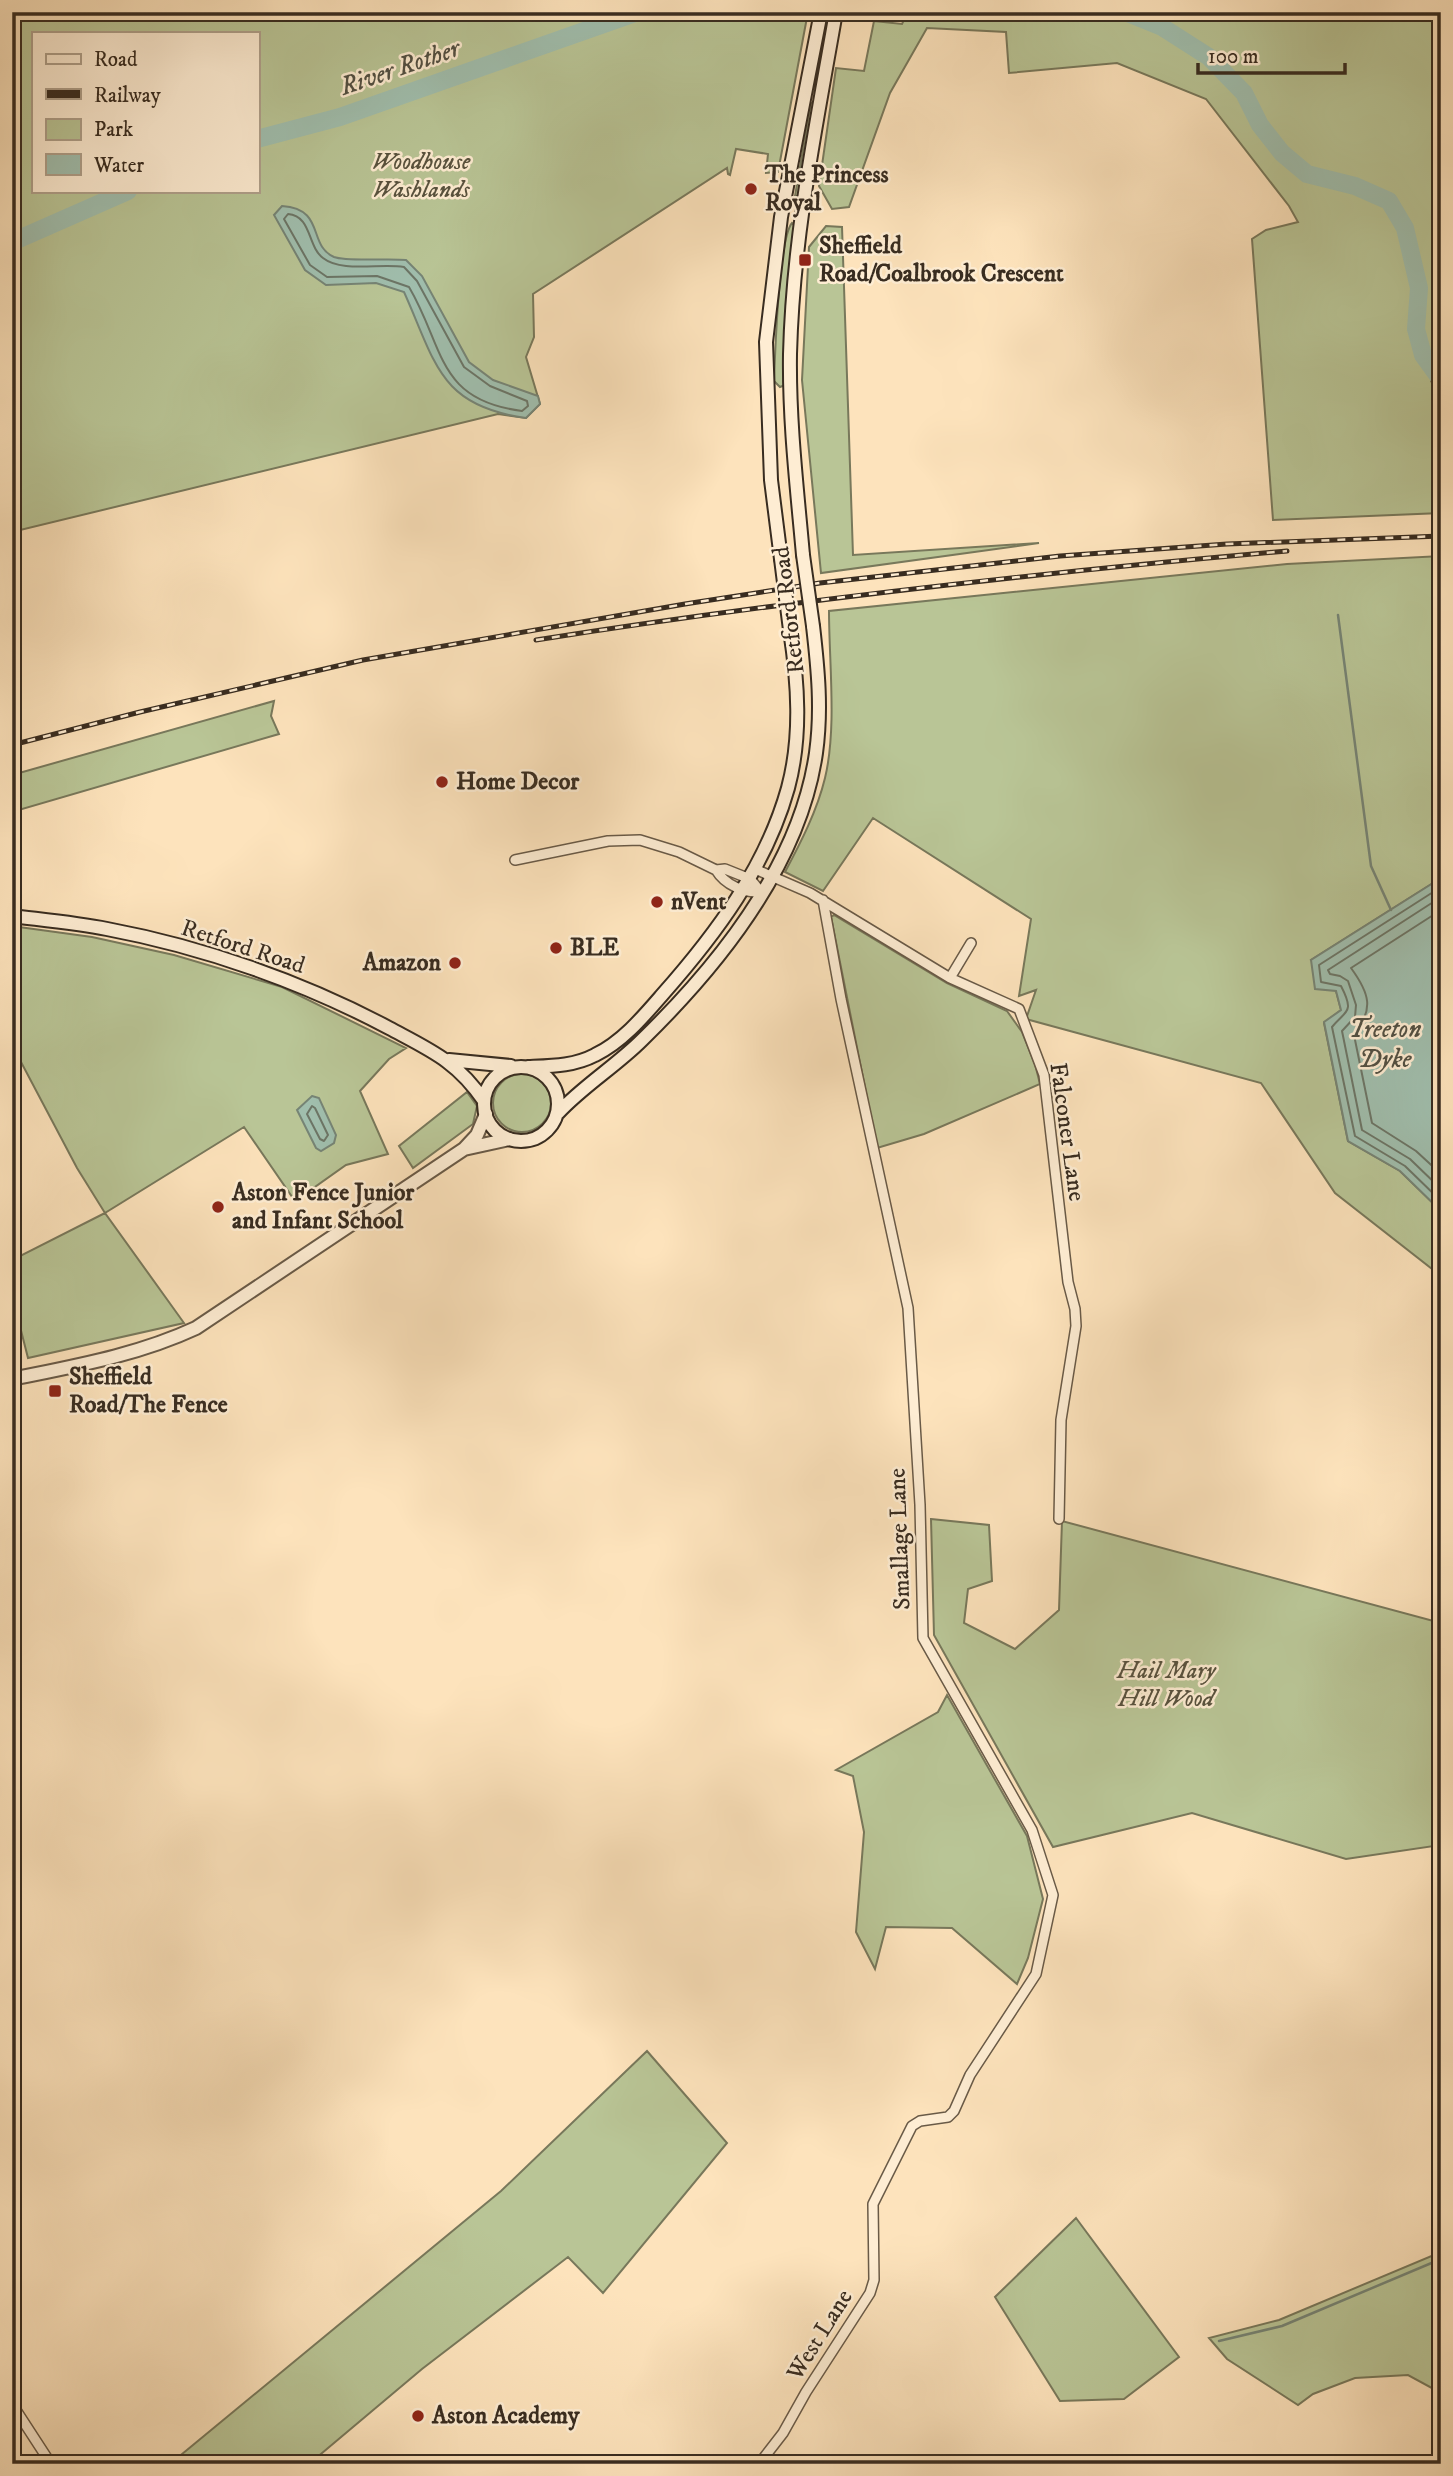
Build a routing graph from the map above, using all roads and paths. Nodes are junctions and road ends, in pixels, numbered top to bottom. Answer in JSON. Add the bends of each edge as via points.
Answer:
{"nodes":[{"id":1,"x":821,"y":12,"type":"edge"},
{"id":2,"x":836,"y":12,"type":"edge"},
{"id":3,"x":515,"y":860,"type":"dead end"},
{"id":4,"x":771,"y":876,"type":"junction"},
{"id":5,"x":749,"y":879,"type":"junction"},
{"id":6,"x":761,"y":892,"type":"junction"},
{"id":7,"x":823,"y":900,"type":"junction"},
{"id":8,"x":12,"y":916,"type":"edge"},
{"id":9,"x":971,"y":943,"type":"dead end"},
{"id":10,"x":950,"y":978,"type":"junction"},
{"id":11,"x":447,"y":1059,"type":"junction"},
{"id":12,"x":522,"y":1066,"type":"junction"},
{"id":13,"x":485,"y":1108,"type":"junction"},
{"id":14,"x":558,"y":1113,"type":"junction"},
{"id":15,"x":509,"y":1139,"type":"junction"},
{"id":16,"x":464,"y":1149,"type":"junction"},
{"id":17,"x":12,"y":1379,"type":"edge"},
{"id":18,"x":1059,"y":1519,"type":"dead end"},
{"id":19,"x":939,"y":2119,"type":"joint"},
{"id":20,"x":12,"y":2404,"type":"edge"},
{"id":21,"x":51,"y":2464,"type":"edge"},
{"id":22,"x":759,"y":2464,"type":"edge"}],
"edges":[{"from":1,"to":5,"type":"main road","name":"Retford Road","bridge":true,"via":[[781,217],[766,342],[771,480],[797,696],[794,759],[777,822]]},
{"from":2,"to":4,"type":"main road","name":"Retford Road","bridge":true,"via":[[804,186],[791,396],[819,721],[802,808]]},
{"from":3,"to":5,"type":"street","name":"Falconer Lane","via":[[607,841],[640,841],[680,852],[716,870],[721,878]]},
{"from":4,"to":5,"type":"street","name":"Falconer Lane"},
{"from":4,"to":6,"type":"main road","name":"Retford Road"},
{"from":4,"to":7,"type":"street","name":"Falconer Lane"},
{"from":5,"to":6,"type":"street"},
{"from":5,"to":12,"type":"main road","name":"Retford Road","via":[[688,965],[618,1040],[577,1064]]},
{"from":6,"to":14,"type":"main road","name":"Retford Road","via":[[708,968],[672,1009]]},
{"from":7,"to":10,"type":"street","name":"Falconer Lane"},
{"from":7,"to":19,"type":"street","name":"Smallage Lane","via":[[908,1308],[923,1638],[1032,1830],[1053,1895],[1036,1974],[970,2075],[954,2111]]},
{"from":8,"to":11,"type":"main road","name":"Retford Road","via":[[108,929],[227,959],[363,1014]]},
{"from":9,"to":10,"type":"street"},
{"from":10,"to":18,"type":"street","name":"Falconer Lane","via":[[1017,1007],[1044,1074],[1076,1326],[1061,1420]]},
{"from":11,"to":12,"type":"main road","name":"Retford Road"},
{"from":11,"to":13,"type":"main road","name":"Retford Road","via":[[472,1083]]},
{"from":12,"to":13,"type":"main road","via":[[506,1069],[490,1083]]},
{"from":12,"to":14,"type":"main road","via":[[538,1070],[553,1083]]},
{"from":13,"to":15,"type":"main road","via":[[491,1125]]},
{"from":13,"to":16,"type":"main road","via":[[477,1135]]},
{"from":14,"to":15,"type":"main road","via":[[539,1137]]},
{"from":15,"to":16,"type":"main road"},
{"from":16,"to":17,"type":"main road","via":[[196,1328],[134,1352]]},
{"from":19,"to":22,"type":"street","name":"West Lane","via":[[912,2126],[873,2204],[874,2280],[870,2293]]},
{"from":20,"to":21,"type":"street"}]}
